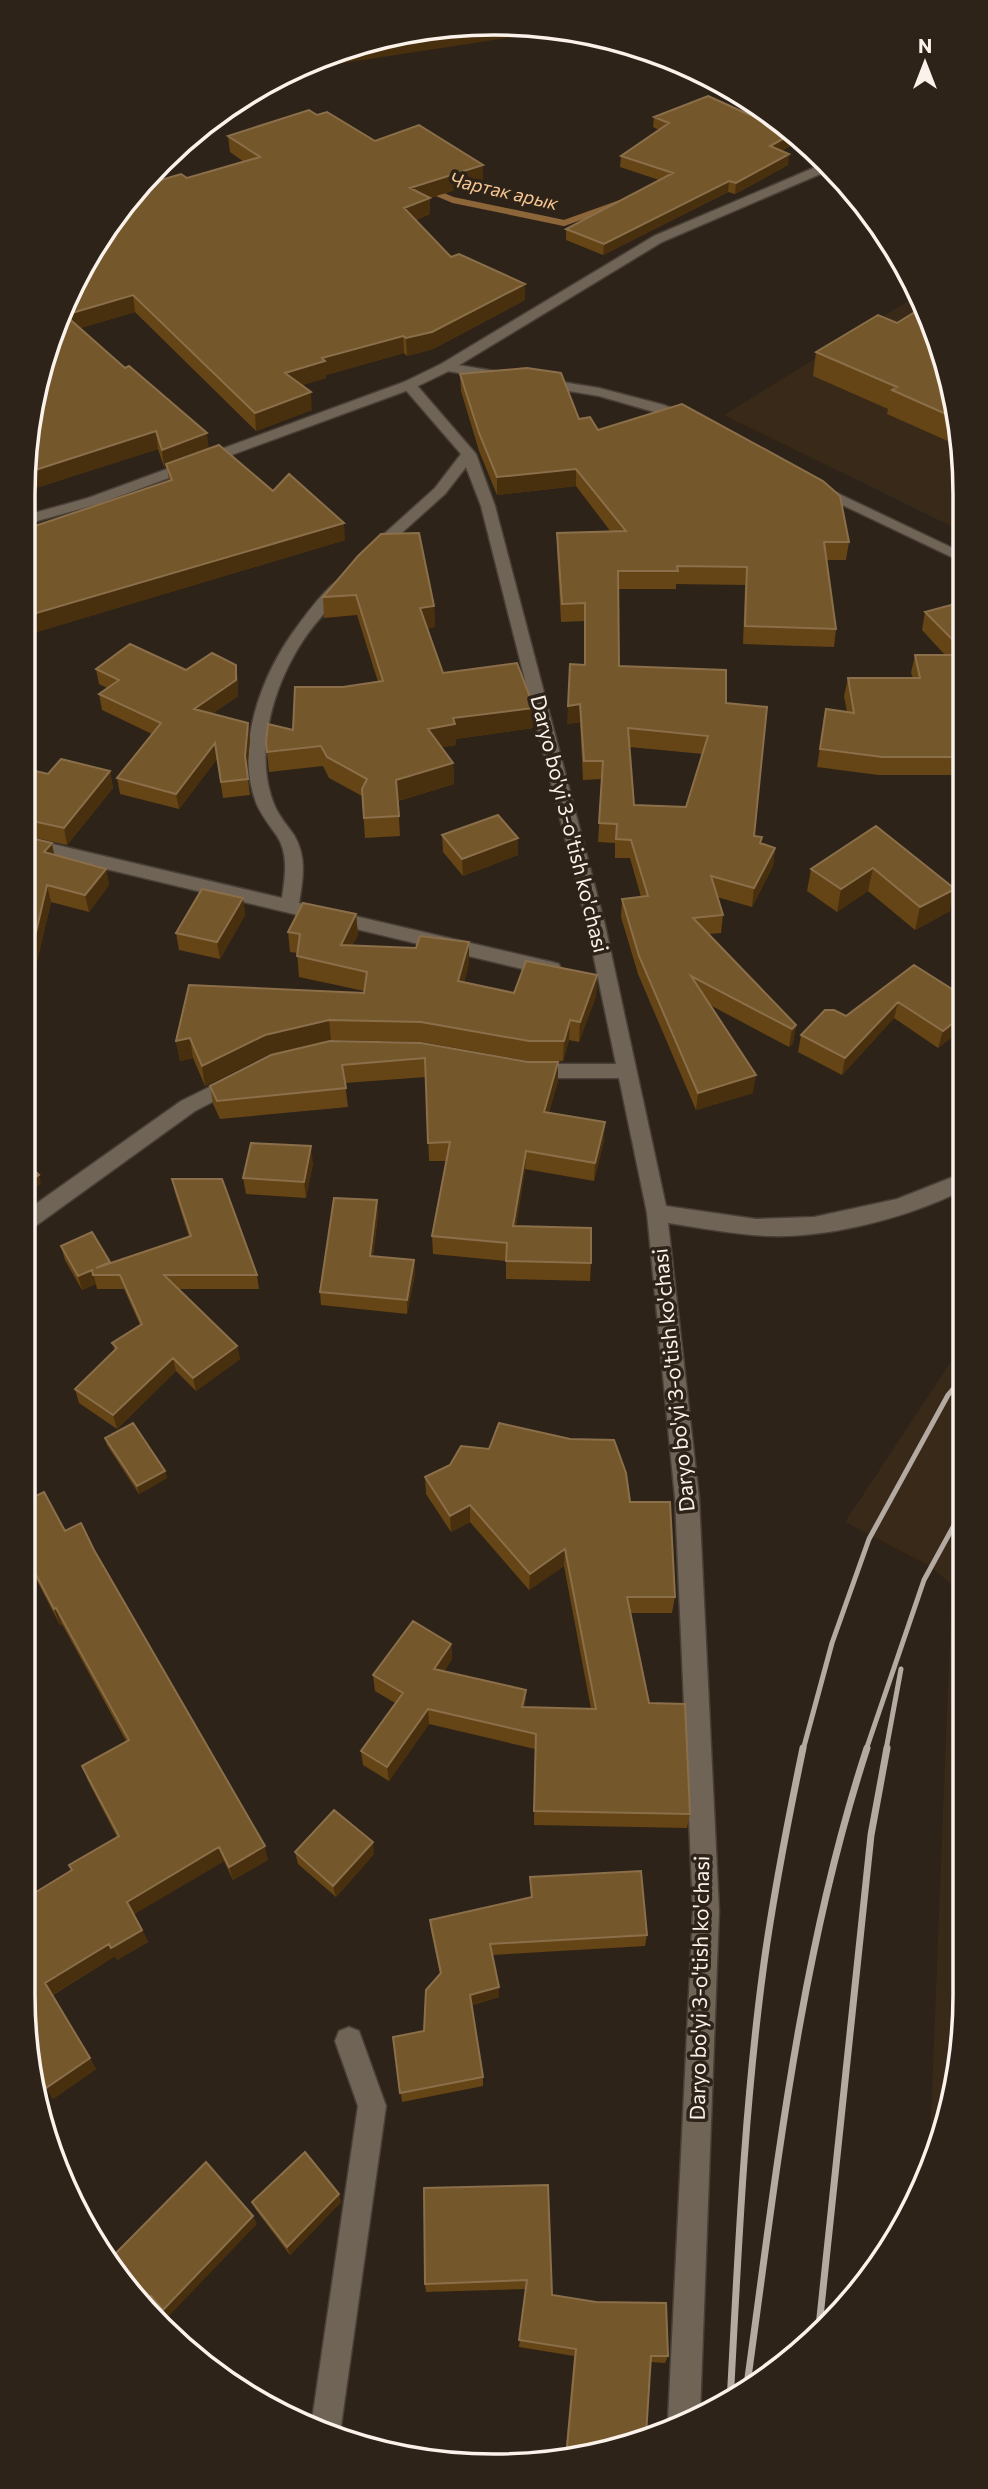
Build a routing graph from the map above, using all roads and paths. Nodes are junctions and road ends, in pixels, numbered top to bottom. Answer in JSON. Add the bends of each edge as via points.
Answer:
{"nodes":[{"id":1,"x":820,"y":170,"type":"edge"},
{"id":2,"x":446,"y":367,"type":"junction"},
{"id":3,"x":409,"y":385,"type":"junction"},
{"id":4,"x":701,"y":424,"type":"edge"},
{"id":5,"x":469,"y":454,"type":"junction"},
{"id":6,"x":799,"y":478,"type":"edge"},
{"id":7,"x":35,"y":518,"type":"edge"},
{"id":8,"x":953,"y":554,"type":"edge"},
{"id":9,"x":35,"y":846,"type":"edge"},
{"id":10,"x":289,"y":908,"type":"junction"},
{"id":11,"x":609,"y":982,"type":"junction"},
{"id":12,"x":515,"y":1069,"type":"edge"},
{"id":13,"x":256,"y":1070,"type":"edge"},
{"id":14,"x":626,"y":1071,"type":"junction"},
{"id":15,"x":953,"y":1185,"type":"edge"},
{"id":16,"x":657,"y":1213,"type":"junction"},
{"id":17,"x":35,"y":1215,"type":"edge"},
{"id":18,"x":349,"y":2041,"type":"dead end"},
{"id":19,"x":684,"y":2413,"type":"edge"},
{"id":20,"x":328,"y":2423,"type":"edge"}],
"edges":[{"from":1,"to":2,"type":"street","via":[[658,239]]},
{"from":2,"to":3,"type":"street"},
{"from":2,"to":4,"type":"street","via":[[632,398]]},
{"from":3,"to":5,"type":"street","name":"Daryo bo'yi 3-o'tish ko'chasi"},
{"from":3,"to":7,"type":"street","via":[[93,501]]},
{"from":5,"to":10,"type":"street","via":[[440,491],[355,570],[292,645],[276,675],[261,729],[258,764],[262,794],[272,820],[290,844],[295,863]]},
{"from":5,"to":11,"type":"street","name":"Daryo bo'yi 3-o'tish ko'chasi","via":[[488,506]]},
{"from":6,"to":8,"type":"street"},
{"from":9,"to":10,"type":"street"},
{"from":10,"to":11,"type":"street"},
{"from":11,"to":14,"type":"street","name":"Daryo bo'yi 3-o'tish ko'chasi"},
{"from":12,"to":14,"type":"street"},
{"from":13,"to":17,"type":"street","via":[[188,1107]]},
{"from":14,"to":16,"type":"street","name":"Daryo bo'yi 3-o'tish ko'chasi"},
{"from":15,"to":16,"type":"street","via":[[894,1207],[822,1224],[772,1228]]},
{"from":16,"to":19,"type":"street","name":"Daryo bo'yi 3-o'tish ko'chasi","via":[[687,1498],[706,1911]]},
{"from":18,"to":20,"type":"street","via":[[372,2106]]}]}
